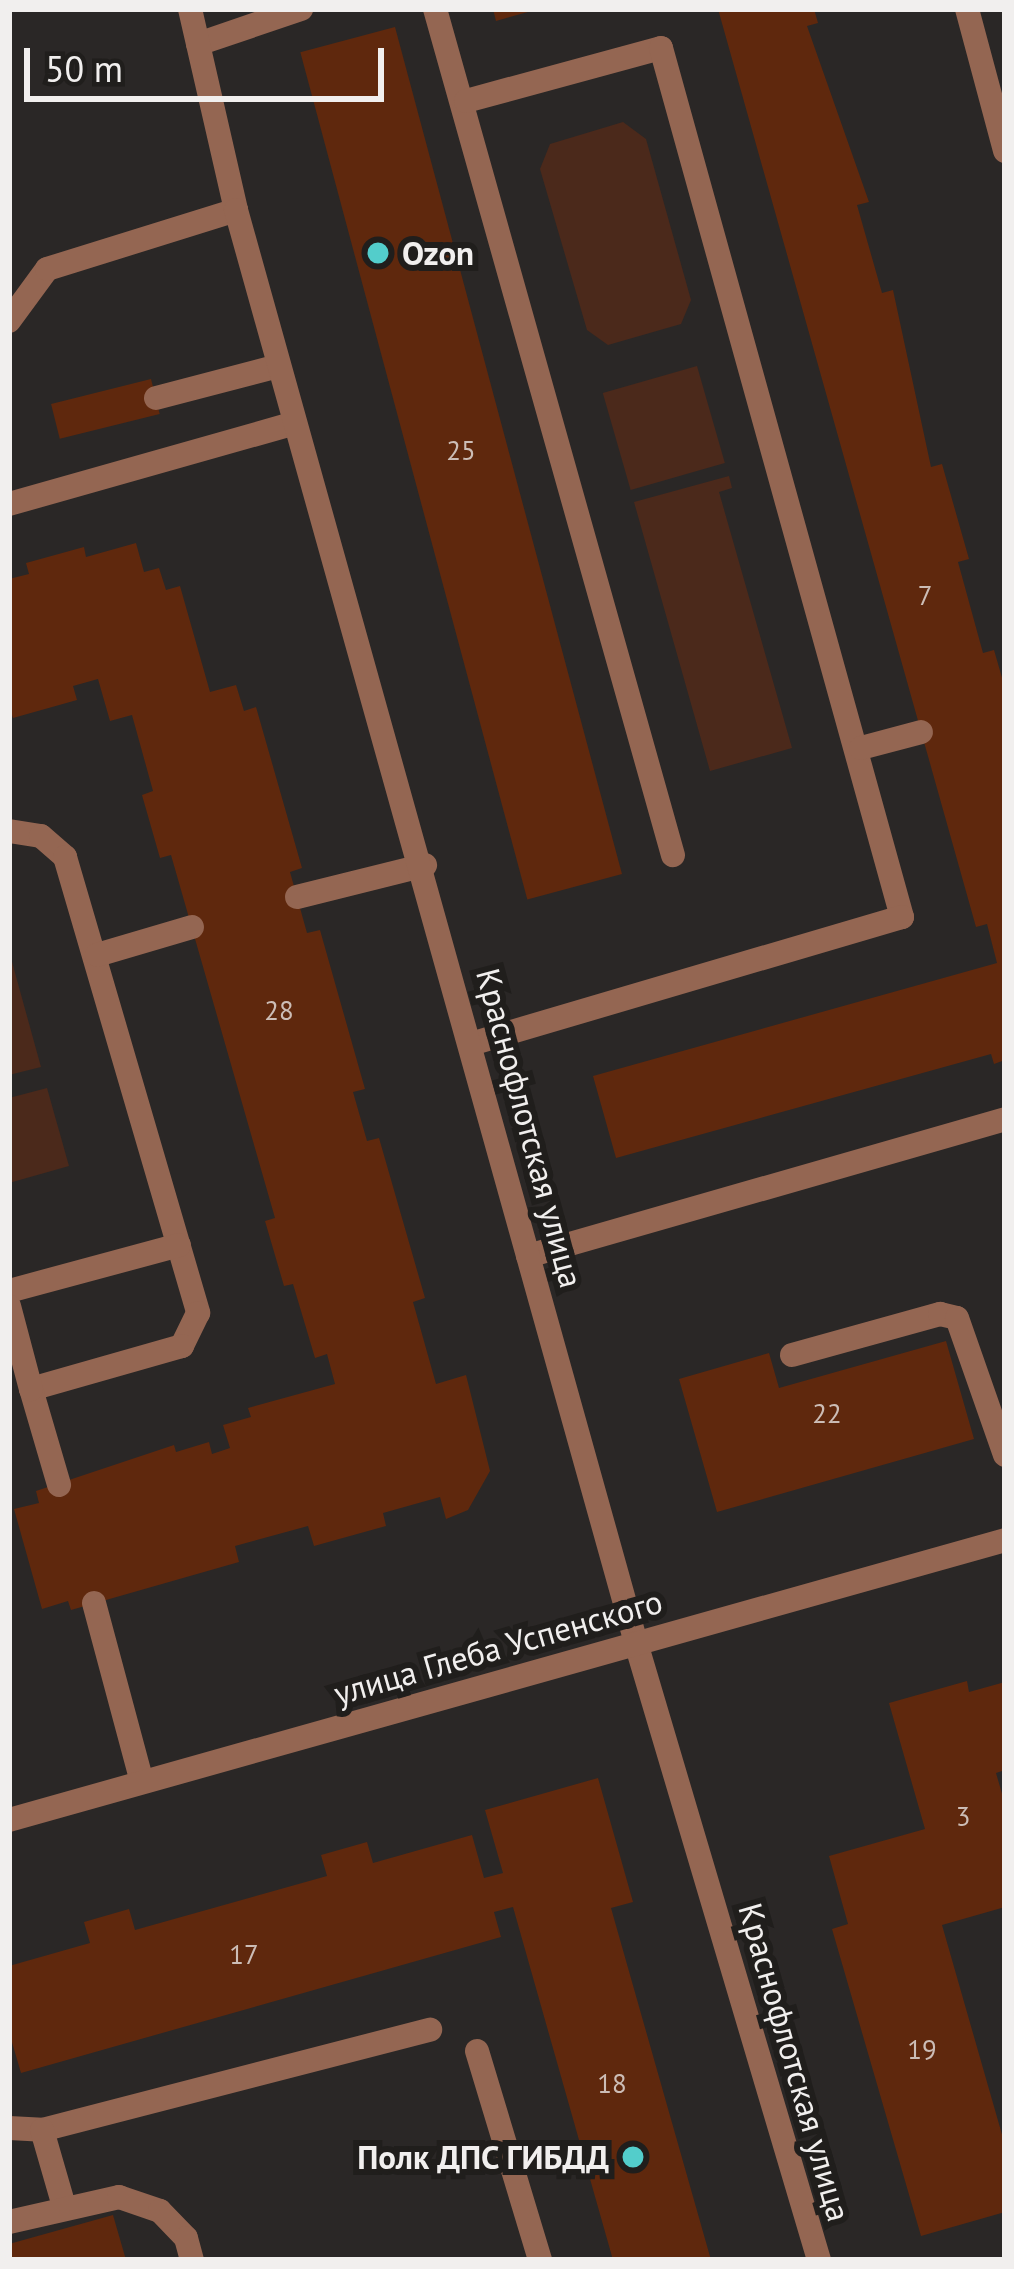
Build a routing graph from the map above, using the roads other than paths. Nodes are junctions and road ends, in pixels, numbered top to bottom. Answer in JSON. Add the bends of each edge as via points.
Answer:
{"nodes":[{"id":1,"x":190,"y":9,"type":"edge"},
{"id":2,"x":301,"y":9,"type":"edge"},
{"id":3,"x":435,"y":9,"type":"edge"},
{"id":4,"x":967,"y":9,"type":"edge"},
{"id":5,"x":198,"y":44,"type":"junction"},
{"id":6,"x":466,"y":101,"type":"junction"},
{"id":7,"x":1005,"y":151,"type":"edge"},
{"id":8,"x":236,"y":210,"type":"junction"},
{"id":9,"x":10,"y":316,"type":"edge"},
{"id":10,"x":279,"y":366,"type":"junction"},
{"id":11,"x":156,"y":398,"type":"dead end"},
{"id":12,"x":295,"y":423,"type":"junction"},
{"id":13,"x":9,"y":504,"type":"edge"},
{"id":14,"x":921,"y":732,"type":"dead end"},
{"id":15,"x":861,"y":748,"type":"junction"},
{"id":16,"x":9,"y":831,"type":"edge"},
{"id":17,"x":673,"y":855,"type":"dead end"},
{"id":18,"x":425,"y":865,"type":"junction"},
{"id":19,"x":297,"y":897,"type":"dead end"},
{"id":20,"x":192,"y":928,"type":"dead end"},
{"id":21,"x":98,"y":955,"type":"junction"},
{"id":22,"x":474,"y":1043,"type":"junction"},
{"id":23,"x":1005,"y":1119,"type":"edge"},
{"id":24,"x":178,"y":1245,"type":"junction"},
{"id":25,"x":528,"y":1256,"type":"junction"},
{"id":26,"x":9,"y":1291,"type":"edge"},
{"id":27,"x":9,"y":1306,"type":"edge"},
{"id":28,"x":792,"y":1355,"type":"dead end"},
{"id":29,"x":31,"y":1389,"type":"junction"},
{"id":30,"x":1005,"y":1455,"type":"edge"},
{"id":31,"x":59,"y":1485,"type":"dead end"},
{"id":32,"x":1005,"y":1540,"type":"edge"},
{"id":33,"x":94,"y":1604,"type":"dead end"},
{"id":34,"x":636,"y":1642,"type":"junction"},
{"id":35,"x":142,"y":1782,"type":"junction"},
{"id":36,"x":9,"y":1820,"type":"edge"},
{"id":37,"x":430,"y":2030,"type":"dead end"},
{"id":38,"x":477,"y":2051,"type":"dead end"},
{"id":39,"x":9,"y":2128,"type":"edge"},
{"id":40,"x":42,"y":2129,"type":"junction"},
{"id":41,"x":64,"y":2206,"type":"junction"},
{"id":42,"x":9,"y":2222,"type":"edge"},
{"id":43,"x":192,"y":2260,"type":"edge"},
{"id":44,"x":540,"y":2260,"type":"edge"},
{"id":45,"x":819,"y":2260,"type":"edge"}],
"edges":[{"from":1,"to":5,"type":"street","name":"Краснофлотская улица"},
{"from":2,"to":5,"type":"street"},
{"from":3,"to":6,"type":"street"},
{"from":4,"to":7,"type":"street"},
{"from":5,"to":8,"type":"street","name":"Краснофлотская улица"},
{"from":6,"to":15,"type":"street","via":[[661,48]]},
{"from":6,"to":17,"type":"street"},
{"from":8,"to":9,"type":"street","via":[[46,269]]},
{"from":8,"to":10,"type":"street","name":"Краснофлотская улица"},
{"from":10,"to":11,"type":"street"},
{"from":10,"to":12,"type":"street","name":"Краснофлотская улица"},
{"from":12,"to":13,"type":"street"},
{"from":12,"to":18,"type":"street","name":"Краснофлотская улица"},
{"from":14,"to":15,"type":"street"},
{"from":15,"to":22,"type":"street","via":[[902,917]]},
{"from":16,"to":21,"type":"street","via":[[41,836],[65,857]]},
{"from":18,"to":19,"type":"street"},
{"from":18,"to":22,"type":"street","name":"Краснофлотская улица"},
{"from":20,"to":21,"type":"street"},
{"from":21,"to":24,"type":"street"},
{"from":22,"to":25,"type":"street","name":"Краснофлотская улица"},
{"from":23,"to":25,"type":"street"},
{"from":24,"to":26,"type":"street"},
{"from":24,"to":29,"type":"street","via":[[198,1313],[182,1346]]},
{"from":25,"to":34,"type":"street","name":"Краснофлотская улица"},
{"from":27,"to":29,"type":"street"},
{"from":28,"to":30,"type":"street","via":[[940,1314],[957,1318],[968,1330]]},
{"from":29,"to":31,"type":"street"},
{"from":32,"to":34,"type":"street","name":"улица Глеба Успенского"},
{"from":33,"to":35,"type":"street"},
{"from":34,"to":35,"type":"street","name":"улица Глеба Успенского"},
{"from":34,"to":45,"type":"street","name":"Краснофлотская улица"},
{"from":35,"to":36,"type":"street","name":"улица Глеба Успенского"},
{"from":37,"to":40,"type":"street"},
{"from":38,"to":44,"type":"street"},
{"from":39,"to":40,"type":"street"},
{"from":40,"to":41,"type":"street"},
{"from":41,"to":42,"type":"street"},
{"from":41,"to":43,"type":"street","via":[[119,2197],[160,2211],[186,2238]]}]}
